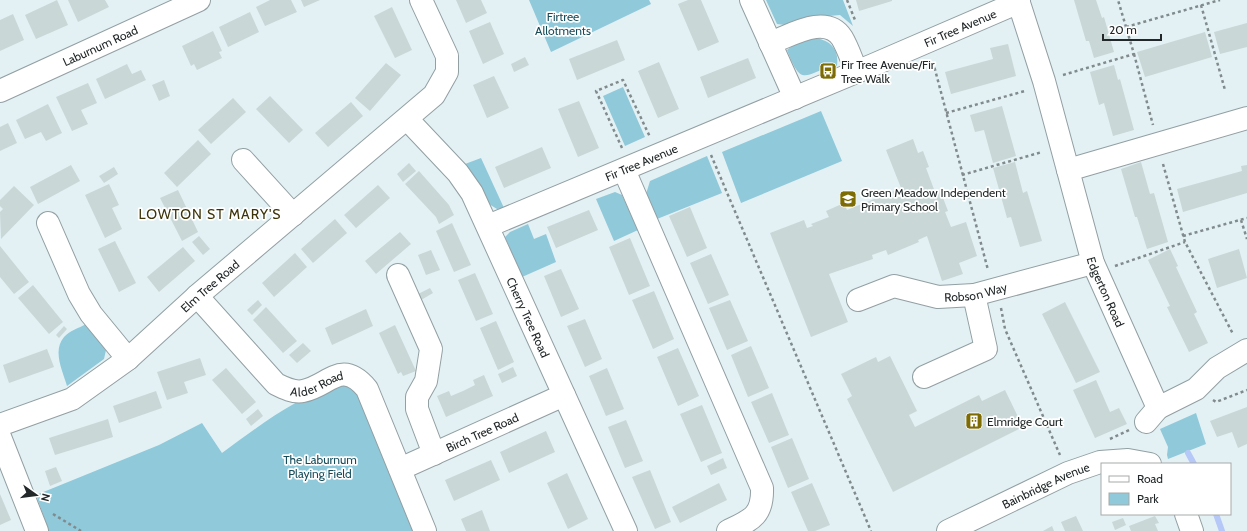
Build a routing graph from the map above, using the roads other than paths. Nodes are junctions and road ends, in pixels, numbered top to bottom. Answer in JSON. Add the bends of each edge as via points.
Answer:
{"nodes":[{"id":1,"x":199,"y":0,"type":"edge"},
{"id":2,"x":420,"y":0,"type":"edge"},
{"id":3,"x":751,"y":0,"type":"edge"},
{"id":4,"x":1018,"y":1,"type":"edge"},
{"id":5,"x":770,"y":43,"type":"junction"},
{"id":6,"x":857,"y":72,"type":"junction"},
{"id":7,"x":0,"y":91,"type":"edge"},
{"id":8,"x":795,"y":98,"type":"junction"},
{"id":9,"x":1247,"y":118,"type":"edge"},
{"id":10,"x":407,"y":119,"type":"junction"},
{"id":11,"x":243,"y":160,"type":"dead end"},
{"id":12,"x":627,"y":168,"type":"junction"},
{"id":13,"x":1068,"y":170,"type":"junction"},
{"id":14,"x":293,"y":216,"type":"junction"},
{"id":15,"x":48,"y":223,"type":"dead end"},
{"id":16,"x":488,"y":226,"type":"junction"},
{"id":17,"x":1095,"y":268,"type":"junction"},
{"id":18,"x":398,"y":275,"type":"dead end"},
{"id":19,"x":989,"y":292,"type":"junction"},
{"id":20,"x":197,"y":296,"type":"junction"},
{"id":21,"x":858,"y":300,"type":"dead end"},
{"id":22,"x":1245,"y":351,"type":"edge"},
{"id":23,"x":128,"y":358,"type":"junction"},
{"id":24,"x":924,"y":377,"type":"dead end"},
{"id":25,"x":564,"y":395,"type":"junction"},
{"id":26,"x":0,"y":425,"type":"edge"},
{"id":27,"x":0,"y":437,"type":"edge"},
{"id":28,"x":434,"y":454,"type":"junction"},
{"id":29,"x":1144,"y":463,"type":"edge"},
{"id":30,"x":400,"y":469,"type":"junction"},
{"id":31,"x":1186,"y":515,"type":"edge"},
{"id":32,"x":37,"y":531,"type":"edge"},
{"id":33,"x":425,"y":531,"type":"edge"},
{"id":34,"x":626,"y":531,"type":"edge"},
{"id":35,"x":728,"y":531,"type":"edge"},
{"id":36,"x":948,"y":531,"type":"edge"},
{"id":37,"x":1192,"y":531,"type":"edge"}],
"edges":[{"from":1,"to":7,"type":"street","name":"Laburnum Road"},
{"from":2,"to":10,"type":"street","name":"Elm Tree Road","via":[[447,56],[448,72],[434,95]]},
{"from":3,"to":5,"type":"street"},
{"from":4,"to":6,"type":"street","name":"Fir Tree Avenue"},
{"from":4,"to":13,"type":"street","name":"Edgerton Road"},
{"from":5,"to":6,"type":"street","via":[[813,27],[828,28],[841,37]]},
{"from":5,"to":8,"type":"street"},
{"from":6,"to":8,"type":"street","name":"Fir Tree Avenue"},
{"from":8,"to":12,"type":"street","name":"Fir Tree Avenue"},
{"from":9,"to":13,"type":"street"},
{"from":10,"to":14,"type":"street","name":"Elm Tree Road"},
{"from":10,"to":16,"type":"street","name":"Cherry Tree Road","via":[[458,173],[472,193]]},
{"from":11,"to":14,"type":"street"},
{"from":12,"to":16,"type":"street","name":"Fir Tree Avenue"},
{"from":12,"to":35,"type":"street","via":[[762,488],[758,512],[751,520]]},
{"from":13,"to":17,"type":"street","name":"Edgerton Road"},
{"from":14,"to":20,"type":"street","name":"Elm Tree Road"},
{"from":15,"to":23,"type":"street","via":[[79,294],[91,314]]},
{"from":16,"to":25,"type":"street","name":"Cherry Tree Road"},
{"from":17,"to":19,"type":"street","name":"Robson Way"},
{"from":17,"to":22,"type":"street","name":"Edgerton Road","via":[[1152,415],[1196,388],[1217,368]]},
{"from":18,"to":28,"type":"street","via":[[431,349],[426,381],[416,397],[417,409]]},
{"from":19,"to":21,"type":"street","name":"Robson Way","via":[[938,297],[894,286]]},
{"from":19,"to":24,"type":"street","via":[[986,349]]},
{"from":20,"to":23,"type":"street","name":"Elm Tree Road"},
{"from":20,"to":30,"type":"street","name":"Alder Road","via":[[276,384],[284,389],[303,391],[337,376],[348,375],[358,379],[367,389]]},
{"from":23,"to":26,"type":"street","name":"Elm Tree Road","via":[[72,399]]},
{"from":25,"to":28,"type":"street","name":"Birch Tree Road"},
{"from":25,"to":34,"type":"street","name":"Cherry Tree Road"},
{"from":27,"to":32,"type":"street"},
{"from":28,"to":30,"type":"street","name":"Birch Tree Road"},
{"from":29,"to":36,"type":"street","name":"Bainbridge Avenue","via":[[1128,460],[1100,462],[1068,473]]},
{"from":30,"to":33,"type":"street","name":"Alder Road"},
{"from":31,"to":37,"type":"street"}]}
